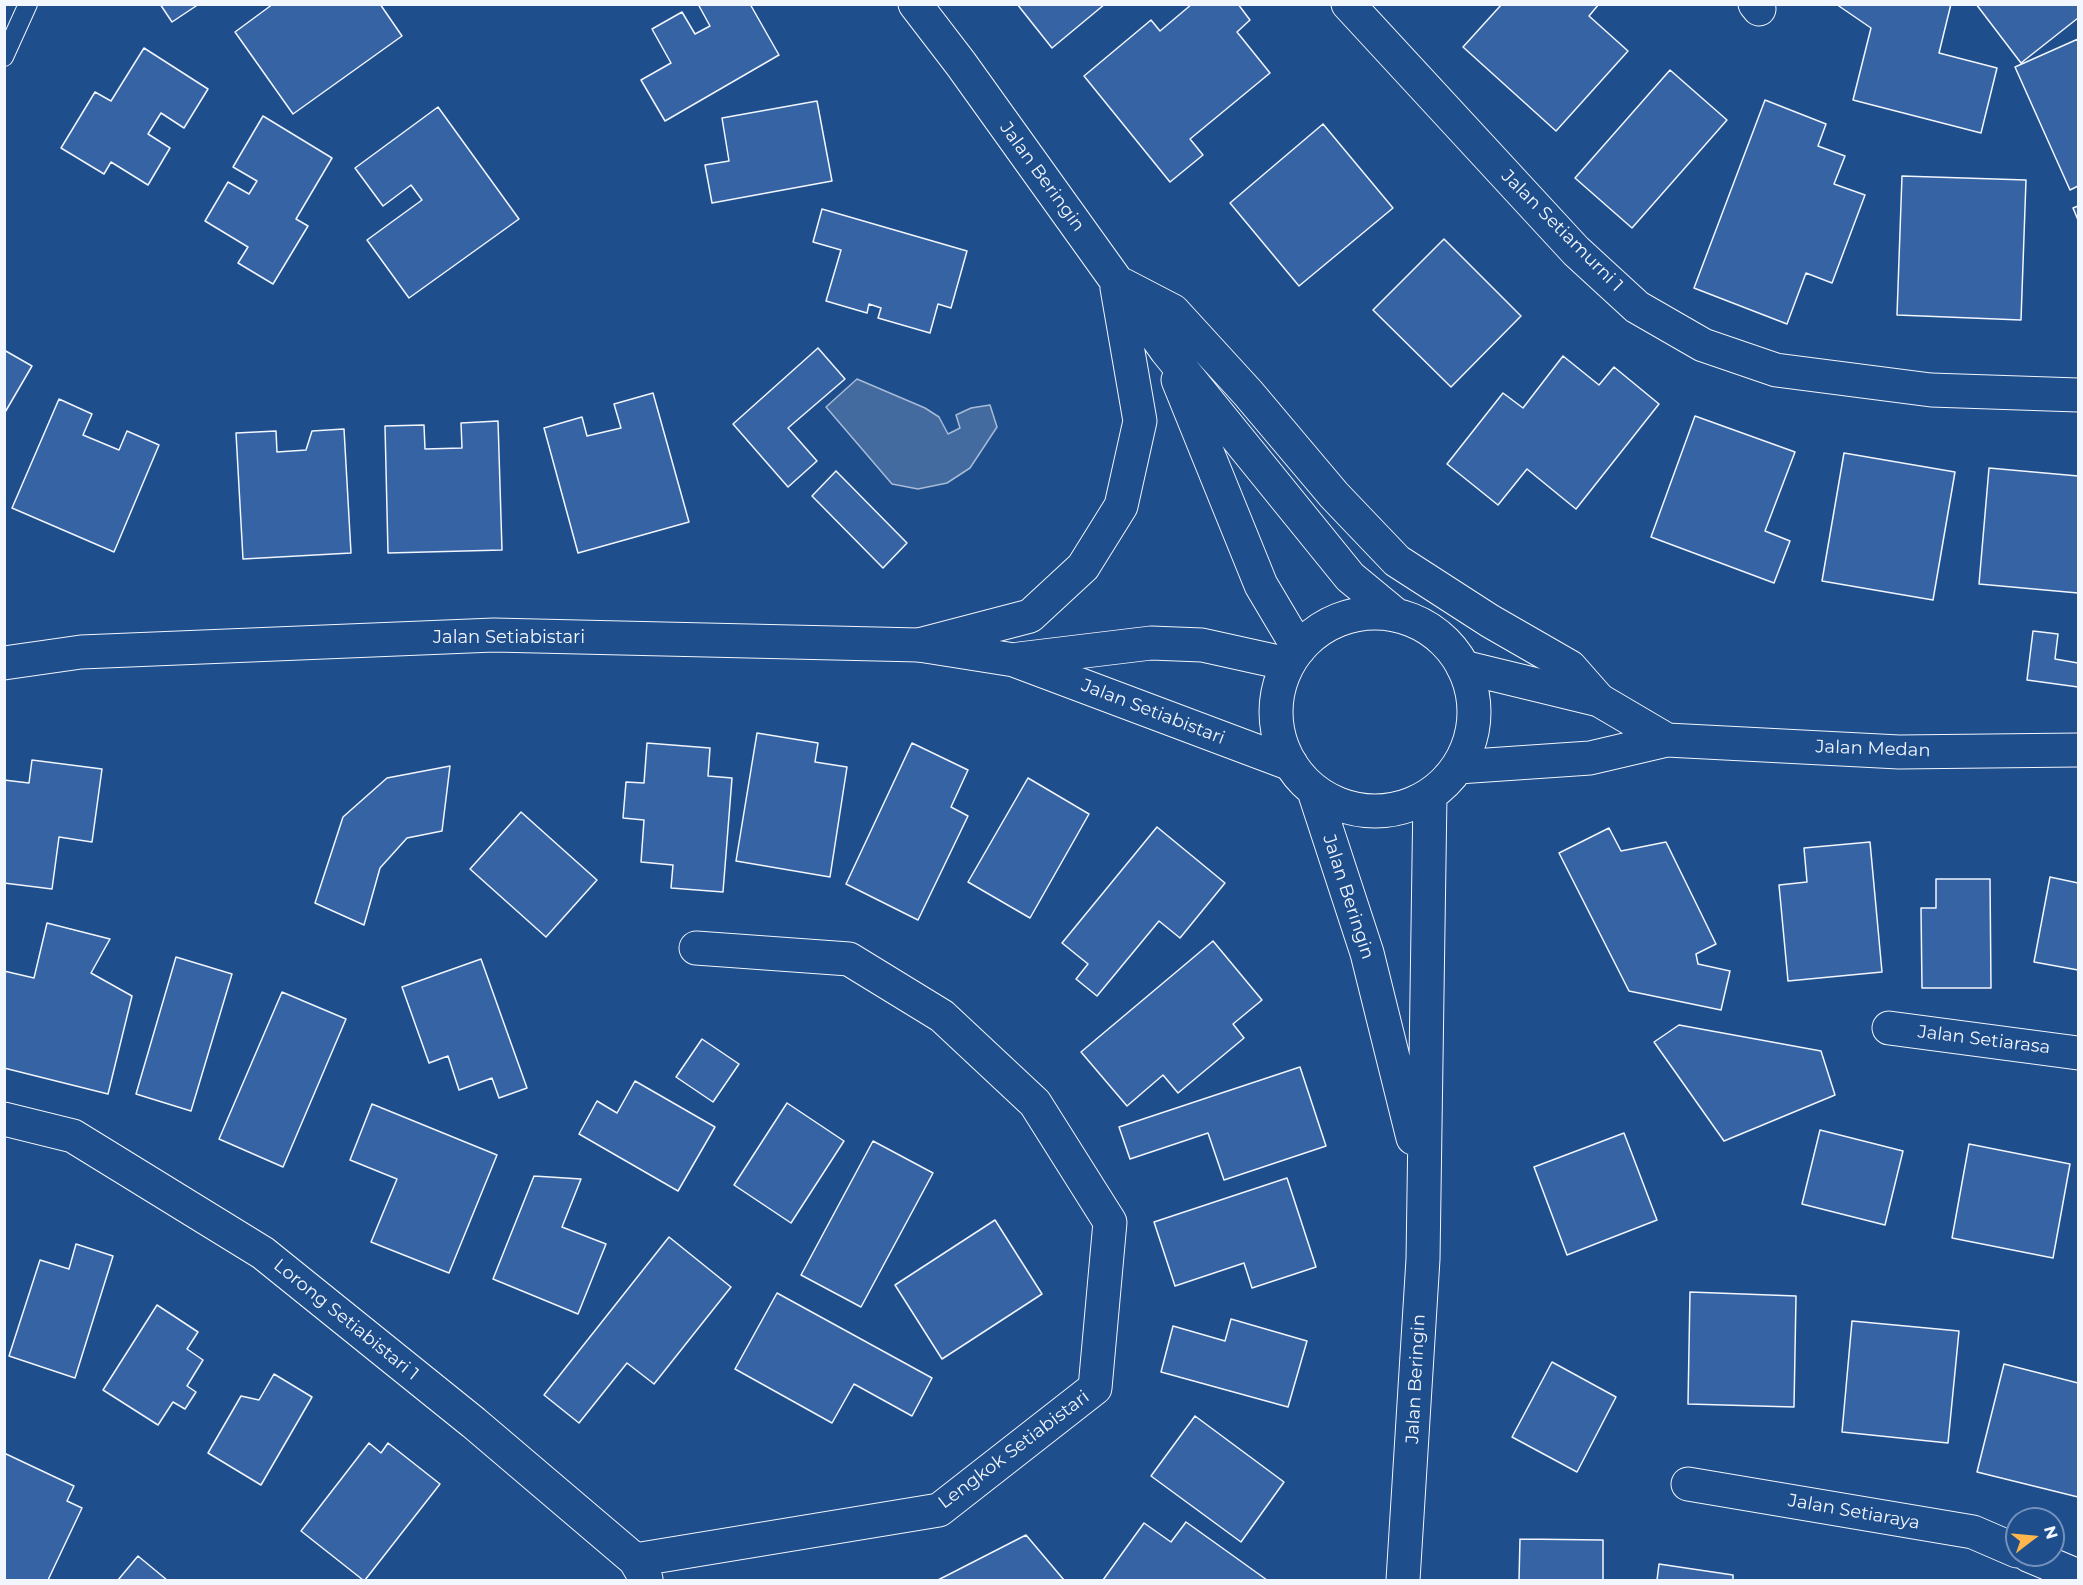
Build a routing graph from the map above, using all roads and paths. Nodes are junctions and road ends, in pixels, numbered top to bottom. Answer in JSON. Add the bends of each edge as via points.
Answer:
{"nodes":[{"id":1,"x":28,"y":4,"type":"edge"},
{"id":2,"x":915,"y":4,"type":"edge"},
{"id":3,"x":1348,"y":4,"type":"edge"},
{"id":4,"x":4,"y":57,"type":"edge"},
{"id":5,"x":1116,"y":281,"type":"junction"},
{"id":6,"x":1166,"y":350,"type":"junction"},
{"id":7,"x":2079,"y":395,"type":"edge"},
{"id":8,"x":1396,"y":615,"type":"junction"},
{"id":9,"x":919,"y":645,"type":"junction"},
{"id":10,"x":1293,"y":657,"type":"junction"},
{"id":11,"x":1014,"y":660,"type":"junction"},
{"id":12,"x":4,"y":663,"type":"edge"},
{"id":13,"x":1463,"y":667,"type":"junction"},
{"id":14,"x":1599,"y":700,"type":"junction"},
{"id":15,"x":1667,"y":740,"type":"junction"},
{"id":16,"x":2079,"y":750,"type":"edge"},
{"id":17,"x":1291,"y":764,"type":"junction"},
{"id":18,"x":1458,"y":767,"type":"junction"},
{"id":19,"x":1314,"y":791,"type":"junction"},
{"id":20,"x":1430,"y":795,"type":"junction"},
{"id":21,"x":696,"y":948,"type":"dead end"},
{"id":22,"x":1889,"y":1028,"type":"dead end"},
{"id":23,"x":2079,"y":1053,"type":"edge"},
{"id":24,"x":4,"y":1119,"type":"edge"},
{"id":25,"x":1423,"y":1178,"type":"junction"},
{"id":26,"x":1688,"y":1484,"type":"dead end"},
{"id":27,"x":2005,"y":1546,"type":"edge"},
{"id":28,"x":2057,"y":1567,"type":"edge"},
{"id":29,"x":641,"y":1570,"type":"edge"},
{"id":30,"x":2079,"y":1576,"type":"edge"},
{"id":31,"x":1403,"y":1581,"type":"edge"}],
"edges":[{"from":1,"to":4,"type":"lane"},
{"from":2,"to":5,"type":"street","name":"Jalan Beringin"},
{"from":3,"to":7,"type":"street","name":"Jalan Setiamurni 1","via":[[1576,251],[1637,307],[1703,345],[1776,370],[1931,390]]},
{"from":5,"to":6,"type":"street","name":"Jalan Beringin"},
{"from":5,"to":9,"type":"street","via":[[1140,421],[1121,506],[1083,567],[1030,616]]},
{"from":5,"to":14,"type":"street","via":[[1173,311],[1397,561],[1570,667]]},
{"from":6,"to":8,"type":"street","name":"Jalan Beringin","via":[[1350,577]]},
{"from":6,"to":10,"type":"street","name":"Jalan Beringin"},
{"from":8,"to":10,"type":"street","via":[[1369,613],[1343,618],[1318,630]]},
{"from":8,"to":13,"type":"street","via":[[1435,634]]},
{"from":9,"to":11,"type":"street","name":"Jalan Setiabistari"},
{"from":9,"to":12,"type":"street","name":"Jalan Setiabistari","via":[[494,635],[81,652]]},
{"from":10,"to":11,"type":"street","name":"Jalan Setiabistari","via":[[1202,645],[1151,643]]},
{"from":10,"to":17,"type":"street","via":[[1279,688],[1276,715],[1280,741]]},
{"from":11,"to":17,"type":"street","name":"Jalan Setiabistari"},
{"from":13,"to":14,"type":"street","name":"Jalan Medan"},
{"from":13,"to":18,"type":"street","via":[[1474,708],[1470,738]]},
{"from":14,"to":15,"type":"street","name":"Jalan Medan"},
{"from":15,"to":16,"type":"street","name":"Jalan Medan","via":[[1899,752]]},
{"from":15,"to":18,"type":"street","name":"Jalan Medan","via":[[1590,758]]},
{"from":17,"to":19,"type":"street"},
{"from":18,"to":20,"type":"street"},
{"from":19,"to":20,"type":"street","via":[[1342,806],[1372,812],[1402,808]]},
{"from":19,"to":25,"type":"street","name":"Jalan Beringin","via":[[1367,953]]},
{"from":20,"to":25,"type":"street","name":"Jalan Beringin"},
{"from":21,"to":29,"type":"street","name":"Lengkok Setiabistari","via":[[849,959],[942,1016],[1035,1103],[1110,1222],[1095,1388],[939,1510]]},
{"from":22,"to":23,"type":"street","name":"Jalan Setiarasa"},
{"from":24,"to":29,"type":"street","name":"Lorong Setiabistari 1","via":[[73,1136],[263,1253],[474,1423]]},
{"from":25,"to":31,"type":"street","name":"Jalan Beringin","via":[[1423,1259]]},
{"from":26,"to":27,"type":"street","name":"Jalan Setiaraya","via":[[1973,1532]]},
{"from":28,"to":30,"type":"street"}]}
